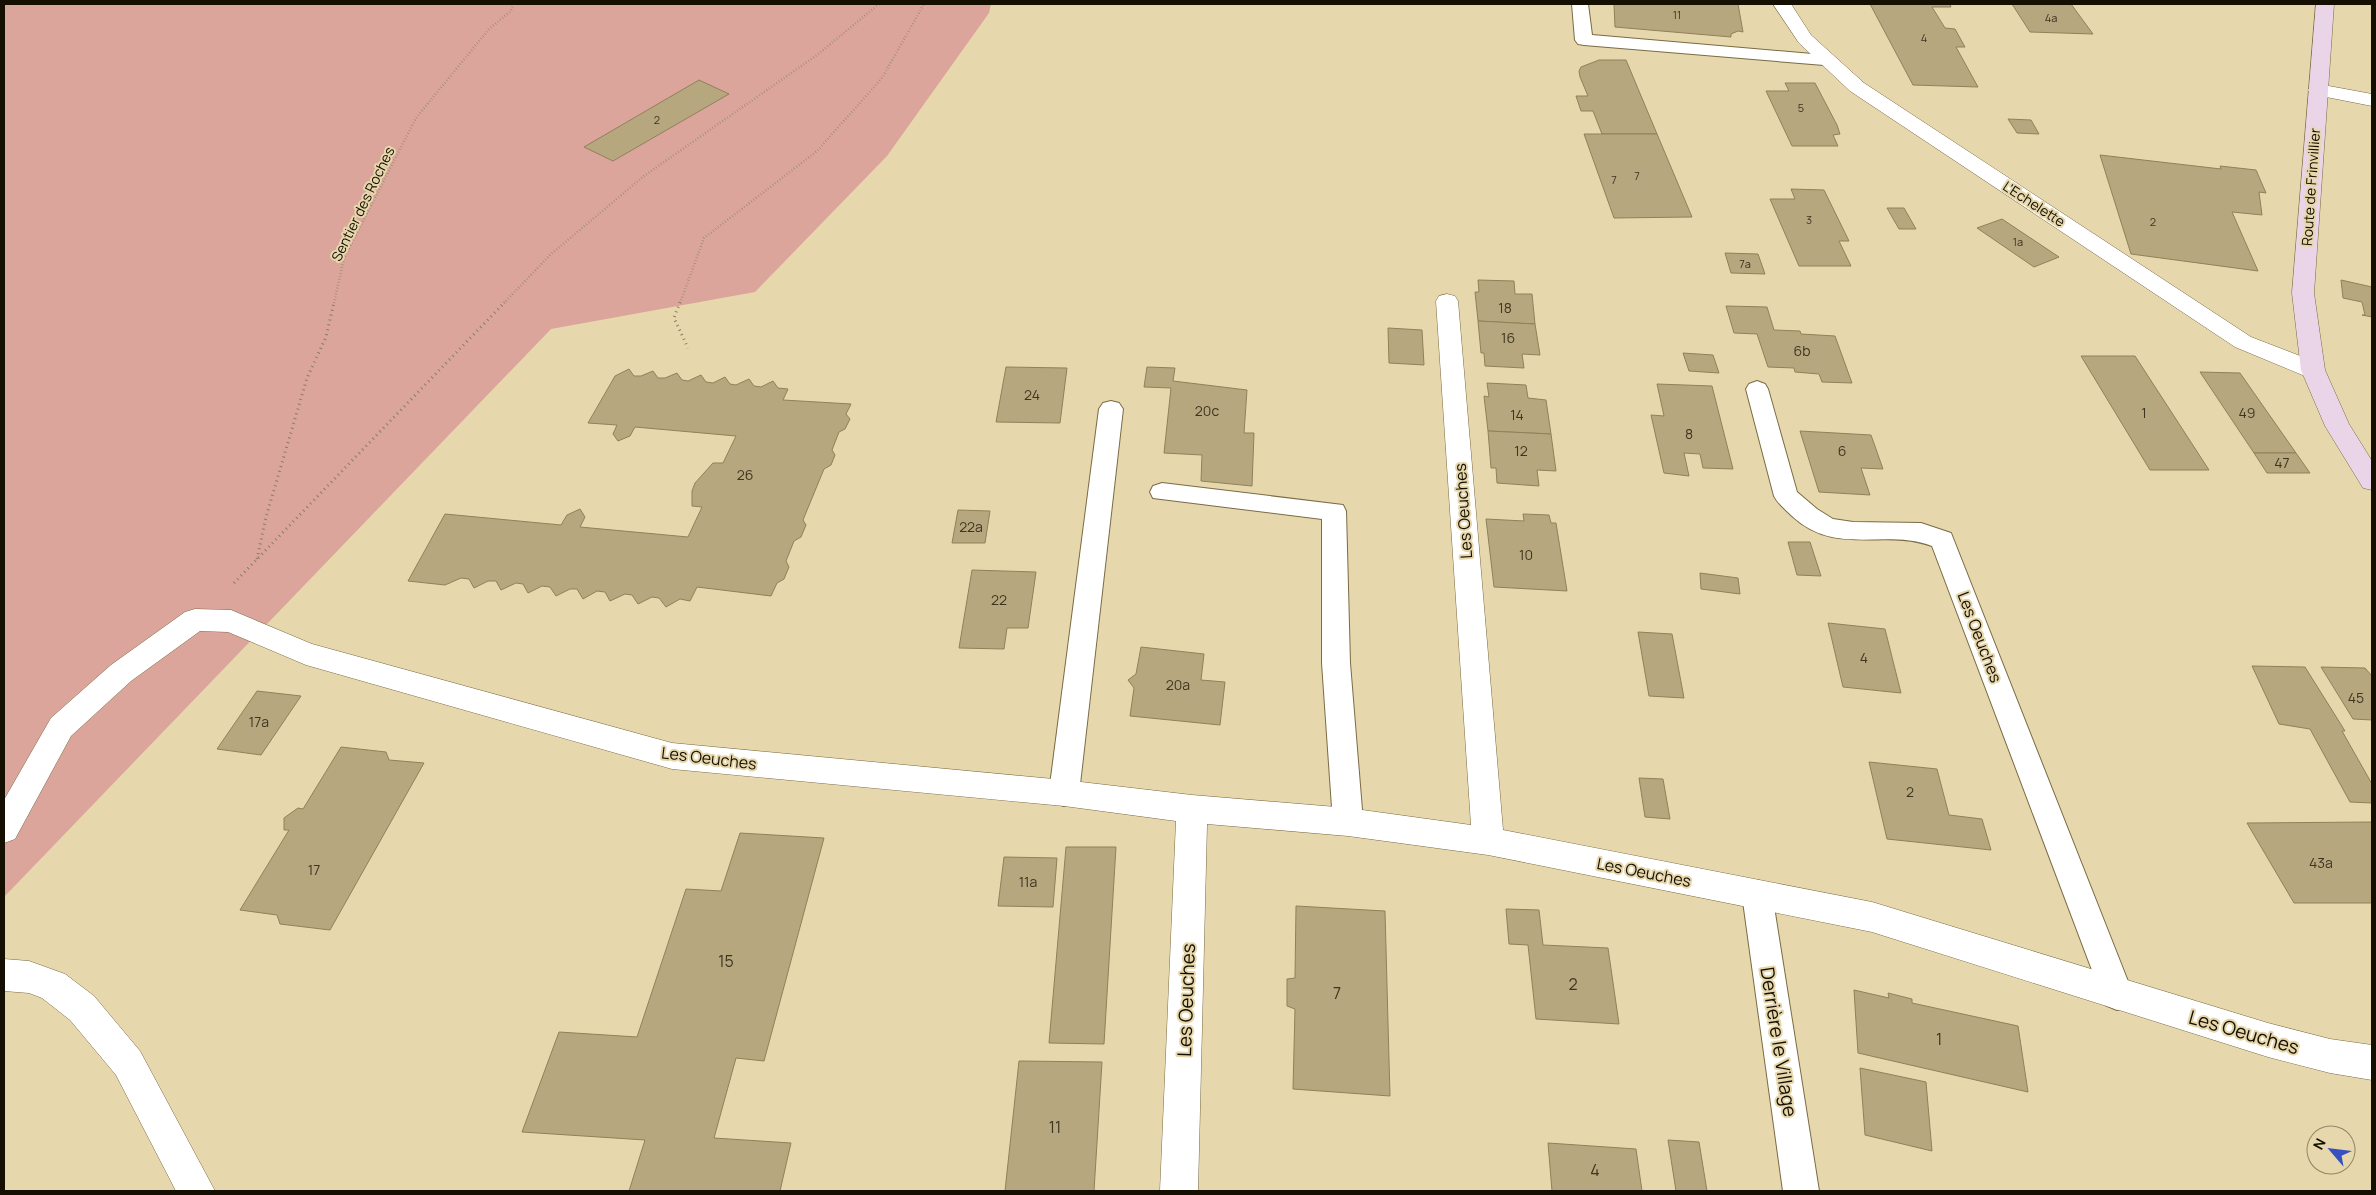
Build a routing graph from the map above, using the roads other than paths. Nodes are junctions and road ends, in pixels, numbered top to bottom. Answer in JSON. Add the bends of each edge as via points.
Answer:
{"nodes":[{"id":1,"x":1580,"y":4,"type":"edge"},
{"id":2,"x":1782,"y":4,"type":"edge"},
{"id":3,"x":2325,"y":4,"type":"edge"},
{"id":4,"x":1824,"y":60,"type":"junction"},
{"id":5,"x":2318,"y":90,"type":"junction"},
{"id":6,"x":2372,"y":100,"type":"edge"},
{"id":7,"x":1447,"y":301,"type":"dead end"},
{"id":8,"x":2313,"y":370,"type":"junction"},
{"id":9,"x":1757,"y":389,"type":"dead end"},
{"id":10,"x":1111,"y":409,"type":"dead end"},
{"id":11,"x":2372,"y":481,"type":"edge"},
{"id":12,"x":1162,"y":492,"type":"dead end"},
{"id":13,"x":1064,"y":793,"type":"junction"},
{"id":14,"x":1192,"y":809,"type":"junction"},
{"id":15,"x":1348,"y":822,"type":"junction"},
{"id":16,"x":4,"y":829,"type":"edge"},
{"id":17,"x":1488,"y":841,"type":"junction"},
{"id":18,"x":1756,"y":894,"type":"junction"},
{"id":19,"x":4,"y":975,"type":"edge"},
{"id":20,"x":2117,"y":994,"type":"junction"},
{"id":21,"x":2372,"y":1063,"type":"edge"},
{"id":22,"x":196,"y":1191,"type":"edge"},
{"id":23,"x":1179,"y":1191,"type":"edge"},
{"id":24,"x":1801,"y":1191,"type":"edge"}],
"edges":[{"from":1,"to":4,"type":"lane","via":[[1584,40]]},
{"from":2,"to":4,"type":"street","name":"L'Echelette","via":[[1786,14]]},
{"from":3,"to":5,"type":"street","name":"Route de Frinvillier"},
{"from":4,"to":8,"type":"street","name":"L'Echelette","via":[[1857,87],[2243,342]]},
{"from":5,"to":6,"type":"street"},
{"from":5,"to":8,"type":"street","name":"Route de Frinvillier","via":[[2303,293]]},
{"from":7,"to":17,"type":"street","name":"Les Oeuches"},
{"from":8,"to":11,"type":"street","name":"Route de Frinvillier","via":[[2337,426]]},
{"from":9,"to":20,"type":"lane","name":"Les Oeuches","via":[[1786,496],[1808,516],[1828,527],[1853,531],[1921,532],[1942,540]]},
{"from":10,"to":13,"type":"lane"},
{"from":12,"to":15,"type":"lane","via":[[1334,511],[1336,663]]},
{"from":13,"to":14,"type":"street","name":"Les Oeuches"},
{"from":13,"to":16,"type":"street","name":"Les Oeuches","via":[[672,756],[306,654],[230,621],[195,620],[121,673],[61,727]]},
{"from":14,"to":15,"type":"street","name":"Les Oeuches"},
{"from":14,"to":23,"type":"street","name":"Les Oeuches"},
{"from":15,"to":17,"type":"street","name":"Les Oeuches"},
{"from":17,"to":18,"type":"street","name":"Les Oeuches"},
{"from":18,"to":20,"type":"street","name":"Les Oeuches","via":[[1880,919]]},
{"from":18,"to":24,"type":"lane","name":"Derrière le Village"},
{"from":19,"to":22,"type":"street","via":[[29,977],[53,986],[82,1008],[128,1063]]},
{"from":20,"to":21,"type":"street","name":"Les Oeuches","via":[[2303,1050]]}]}
